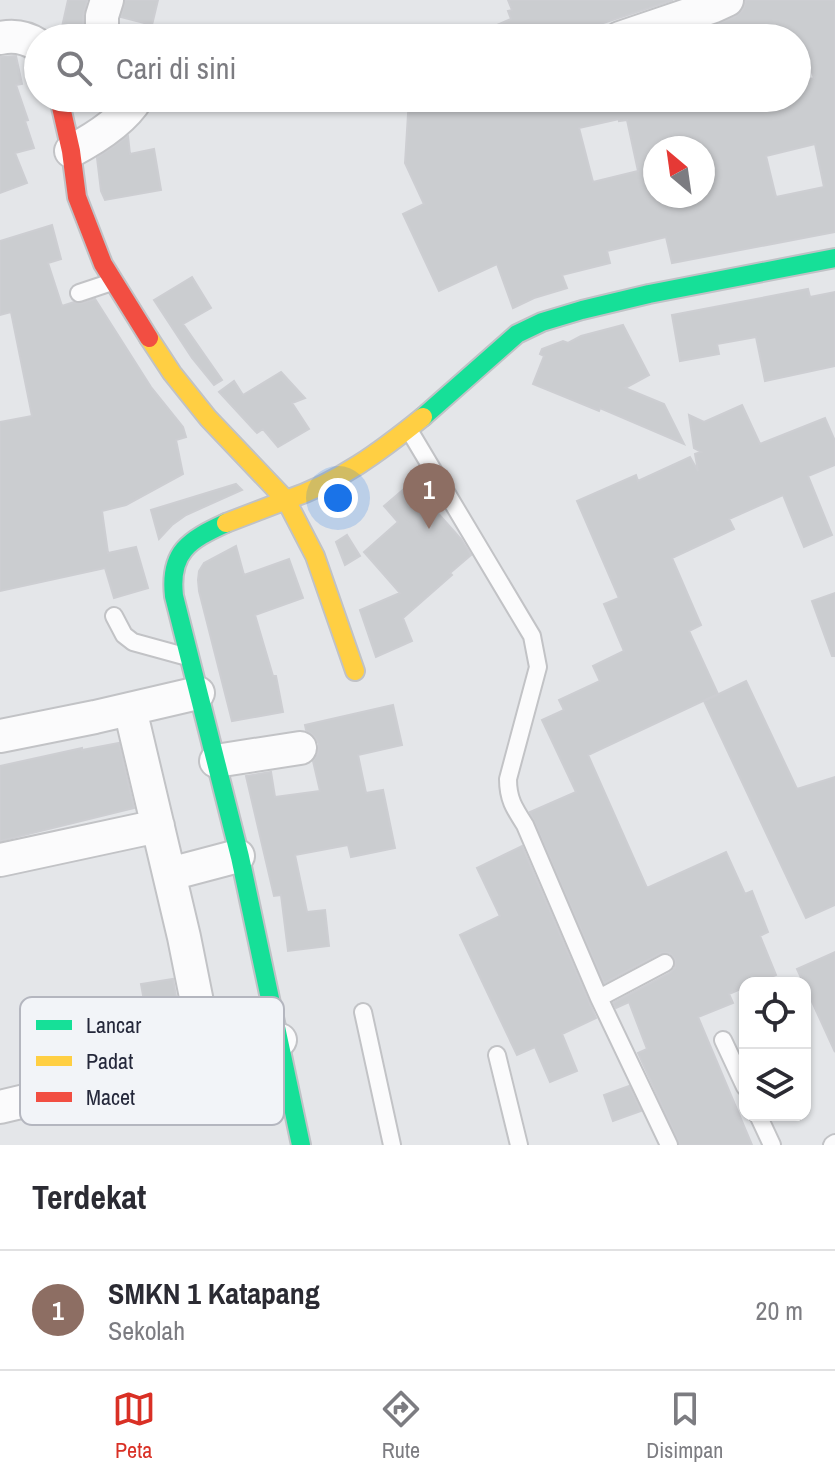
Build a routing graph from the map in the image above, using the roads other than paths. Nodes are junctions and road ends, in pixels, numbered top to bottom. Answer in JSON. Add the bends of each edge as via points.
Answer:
{"nodes":[{"id":1,"x":107,"y":0,"type":"edge"},
{"id":2,"x":727,"y":0,"type":"edge"},
{"id":3,"x":102,"y":24,"type":"edge"},
{"id":4,"x":661,"y":24,"type":"edge"},
{"id":5,"x":0,"y":38,"type":"edge"},
{"id":6,"x":24,"y":38,"type":"edge"},
{"id":7,"x":62,"y":112,"type":"edge"},
{"id":8,"x":126,"y":112,"type":"edge"},
{"id":9,"x":71,"y":151,"type":"junction"},
{"id":10,"x":835,"y":258,"type":"edge"},
{"id":11,"x":113,"y":282,"type":"junction"},
{"id":12,"x":79,"y":293,"type":"dead end"},
{"id":13,"x":409,"y":429,"type":"junction"},
{"id":14,"x":286,"y":500,"type":"junction"},
{"id":15,"x":114,"y":616,"type":"dead end"},
{"id":16,"x":189,"y":657,"type":"junction"},
{"id":17,"x":355,"y":671,"type":"dead end"},
{"id":18,"x":198,"y":693,"type":"junction"},
{"id":19,"x":130,"y":709,"type":"junction"},
{"id":20,"x":0,"y":736,"type":"edge"},
{"id":21,"x":300,"y":748,"type":"dead end"},
{"id":22,"x":216,"y":761,"type":"junction"},
{"id":23,"x":158,"y":826,"type":"junction"},
{"id":24,"x":238,"y":856,"type":"junction"},
{"id":25,"x":0,"y":860,"type":"edge"},
{"id":26,"x":170,"y":874,"type":"junction"},
{"id":27,"x":665,"y":963,"type":"dead end"},
{"id":28,"x":196,"y":997,"type":"edge"},
{"id":29,"x":270,"y":997,"type":"edge"},
{"id":30,"x":599,"y":998,"type":"junction"},
{"id":31,"x":363,"y":1012,"type":"dead end"},
{"id":32,"x":723,"y":1040,"type":"dead end"},
{"id":33,"x":497,"y":1055,"type":"dead end"},
{"id":34,"x":284,"y":1060,"type":"edge"},
{"id":35,"x":739,"y":1074,"type":"edge"},
{"id":36,"x":20,"y":1102,"type":"edge"},
{"id":37,"x":0,"y":1107,"type":"edge"},
{"id":38,"x":761,"y":1121,"type":"edge"},
{"id":39,"x":301,"y":1145,"type":"edge"},
{"id":40,"x":392,"y":1145,"type":"edge"},
{"id":41,"x":519,"y":1145,"type":"edge"},
{"id":42,"x":669,"y":1145,"type":"edge"},
{"id":43,"x":772,"y":1145,"type":"edge"}],
"edges":[{"from":1,"to":3,"type":"street"},
{"from":2,"to":4,"type":"street"},
{"from":5,"to":6,"type":"street"},
{"from":7,"to":9,"type":"street"},
{"from":8,"to":9,"type":"street"},
{"from":9,"to":11,"type":"street","via":[[77,197]]},
{"from":10,"to":13,"type":"street","via":[[654,292],[541,322],[517,334]]},
{"from":11,"to":12,"type":"lane"},
{"from":11,"to":14,"type":"street","via":[[190,396]]},
{"from":13,"to":14,"type":"street","via":[[345,474]]},
{"from":13,"to":30,"type":"lane","via":[[532,636],[538,667],[508,793]]},
{"from":14,"to":16,"type":"street","via":[[202,533],[180,551],[172,576]]},
{"from":14,"to":17,"type":"street","via":[[315,556]]},
{"from":15,"to":16,"type":"lane","via":[[133,642]]},
{"from":16,"to":18,"type":"street"},
{"from":18,"to":19,"type":"street"},
{"from":18,"to":22,"type":"street"},
{"from":19,"to":20,"type":"street"},
{"from":19,"to":23,"type":"street"},
{"from":21,"to":22,"type":"street"},
{"from":22,"to":24,"type":"street"},
{"from":23,"to":25,"type":"street"},
{"from":23,"to":26,"type":"street"},
{"from":24,"to":26,"type":"street"},
{"from":24,"to":29,"type":"street"},
{"from":26,"to":28,"type":"street"},
{"from":27,"to":30,"type":"lane"},
{"from":30,"to":42,"type":"lane"},
{"from":31,"to":40,"type":"lane"},
{"from":32,"to":35,"type":"lane"},
{"from":33,"to":41,"type":"lane"},
{"from":34,"to":39,"type":"street"},
{"from":36,"to":37,"type":"street"},
{"from":38,"to":43,"type":"lane"}]}
